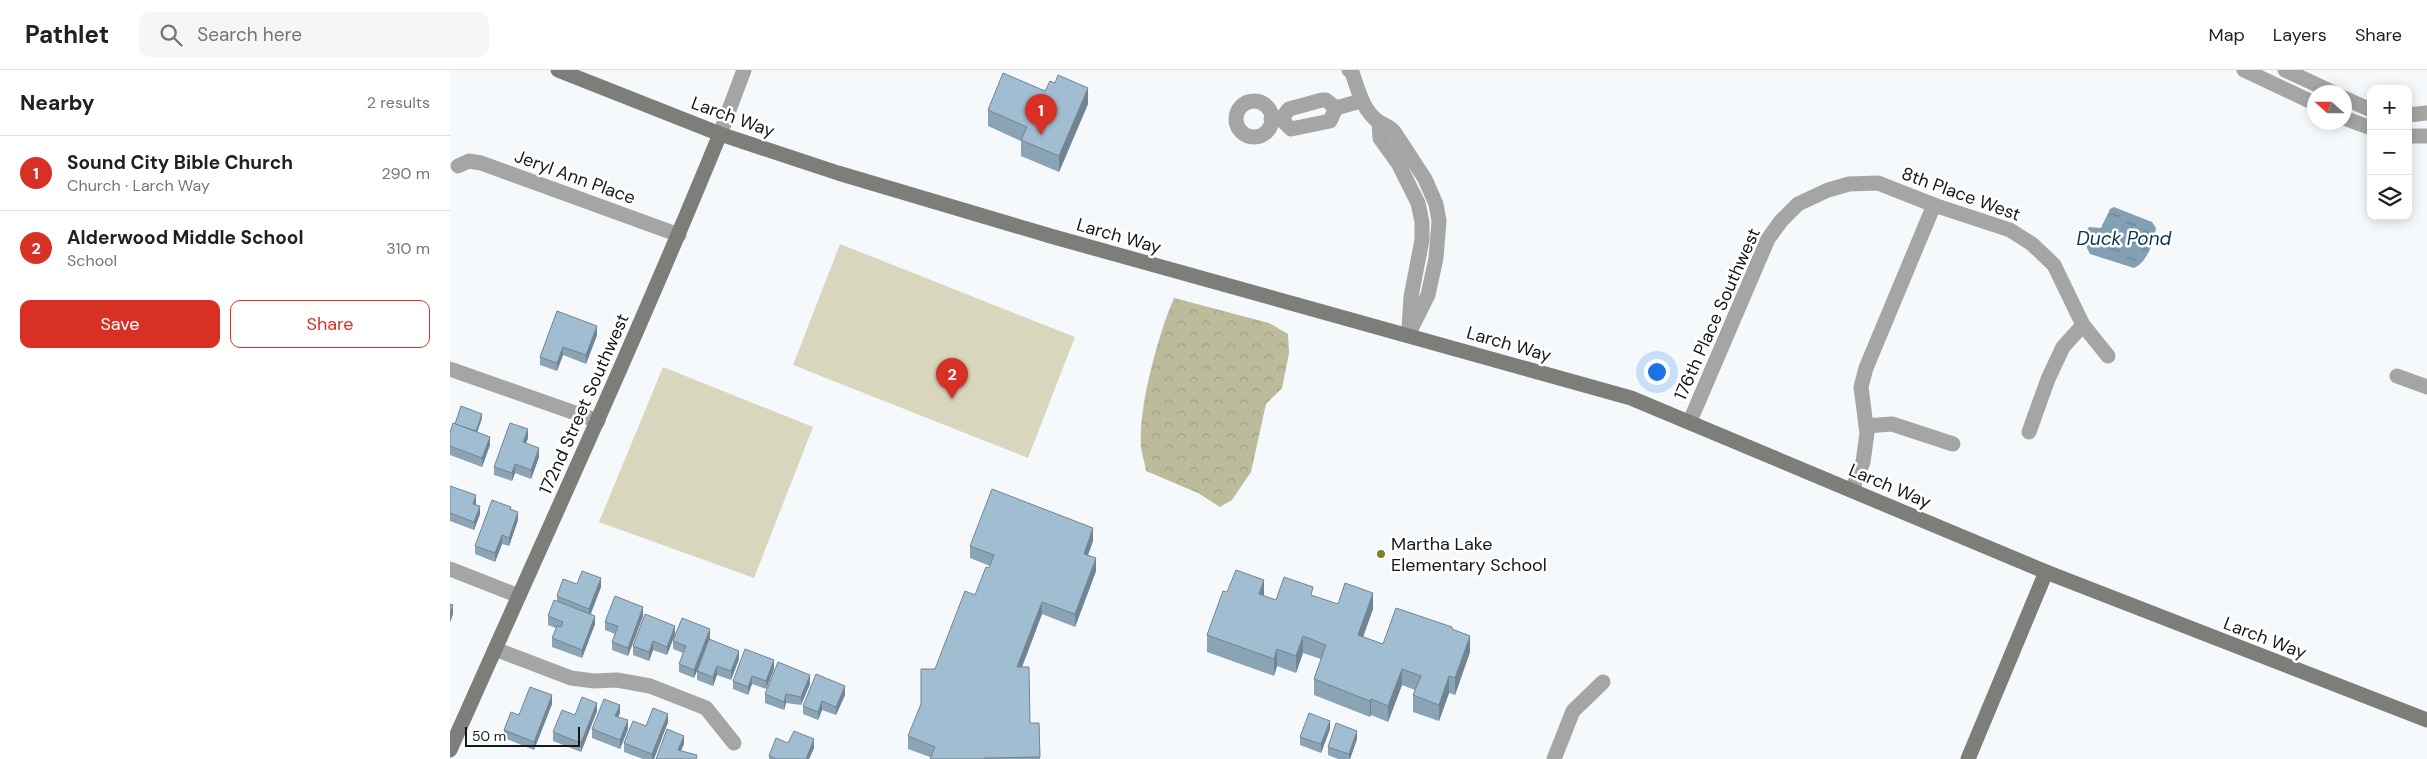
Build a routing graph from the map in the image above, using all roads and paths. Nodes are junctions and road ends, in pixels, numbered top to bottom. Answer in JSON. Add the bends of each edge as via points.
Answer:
{"nodes":[{"id":1,"x":558,"y":70,"type":"edge"},
{"id":2,"x":744,"y":70,"type":"edge"},
{"id":3,"x":2244,"y":70,"type":"edge"},
{"id":4,"x":2285,"y":70,"type":"edge"},
{"id":5,"x":1352,"y":71,"type":"edge"},
{"id":6,"x":2317,"y":85,"type":"edge"},
{"id":7,"x":1361,"y":101,"type":"junction"},
{"id":8,"x":2307,"y":101,"type":"edge"},
{"id":9,"x":2352,"y":102,"type":"edge"},
{"id":10,"x":1336,"y":108,"type":"junction"},
{"id":11,"x":2367,"y":108,"type":"edge"},
{"id":12,"x":2427,"y":113,"type":"edge"},
{"id":13,"x":2412,"y":115,"type":"edge"},
{"id":14,"x":2352,"y":121,"type":"edge"},
{"id":15,"x":2367,"y":127,"type":"edge"},
{"id":16,"x":720,"y":134,"type":"junction"},
{"id":17,"x":2412,"y":136,"type":"edge"},
{"id":18,"x":2427,"y":136,"type":"edge"},
{"id":19,"x":458,"y":166,"type":"dead end"},
{"id":20,"x":1828,"y":190,"type":"joint"},
{"id":21,"x":1934,"y":205,"type":"junction"},
{"id":22,"x":679,"y":235,"type":"junction"},
{"id":23,"x":2083,"y":325,"type":"junction"},
{"id":24,"x":1408,"y":335,"type":"junction"},
{"id":25,"x":2108,"y":356,"type":"dead end"},
{"id":26,"x":450,"y":369,"type":"edge"},
{"id":27,"x":2397,"y":376,"type":"dead end"},
{"id":28,"x":2427,"y":387,"type":"edge"},
{"id":29,"x":598,"y":421,"type":"junction"},
{"id":30,"x":1690,"y":421,"type":"junction"},
{"id":31,"x":1866,"y":426,"type":"junction"},
{"id":32,"x":2029,"y":432,"type":"dead end"},
{"id":33,"x":1952,"y":444,"type":"dead end"},
{"id":34,"x":1852,"y":490,"type":"junction"},
{"id":35,"x":450,"y":570,"type":"edge"},
{"id":36,"x":2046,"y":572,"type":"junction"},
{"id":37,"x":519,"y":596,"type":"junction"},
{"id":38,"x":495,"y":649,"type":"junction"},
{"id":39,"x":1602,"y":682,"type":"dead end"},
{"id":40,"x":2427,"y":720,"type":"edge"},
{"id":41,"x":734,"y":743,"type":"dead end"},
{"id":42,"x":450,"y":750,"type":"edge"},
{"id":43,"x":1554,"y":759,"type":"edge"},
{"id":44,"x":1968,"y":759,"type":"edge"}],
"edges":[{"from":1,"to":16,"type":"main road","name":"Larch Way"},
{"from":2,"to":16,"type":"street","name":"172nd Street Southwest"},
{"from":3,"to":8,"type":"street"},
{"from":4,"to":6,"type":"street"},
{"from":5,"to":7,"type":"street"},
{"from":7,"to":10,"type":"street"},
{"from":7,"to":24,"type":"street","via":[[1379,122],[1380,138],[1398,163],[1418,204],[1422,222]]},
{"from":9,"to":11,"type":"street"},
{"from":10,"to":10,"type":"street","via":[[1322,100],[1289,108],[1276,119],[1291,129],[1319,125],[1330,121]]},
{"from":12,"to":13,"type":"street"},
{"from":14,"to":15,"type":"street"},
{"from":16,"to":22,"type":"main road","name":"172nd Street Southwest"},
{"from":16,"to":24,"type":"main road","name":"Larch Way","via":[[1054,237]]},
{"from":17,"to":18,"type":"street"},
{"from":19,"to":22,"type":"street","name":"Jeryl Ann Place","via":[[469,161],[481,163]]},
{"from":20,"to":21,"type":"street","name":"8th Place West","via":[[1849,184],[1878,183]]},
{"from":20,"to":30,"type":"street","name":"176th Place Southwest","via":[[1798,204],[1768,240]]},
{"from":21,"to":23,"type":"street","name":"8th Place West","via":[[2010,230],[2032,244],[2054,265]]},
{"from":21,"to":31,"type":"street","via":[[1866,368],[1861,387]]},
{"from":22,"to":29,"type":"main road","name":"172nd Street Southwest"},
{"from":23,"to":25,"type":"street","name":"8th Place West"},
{"from":23,"to":32,"type":"street","via":[[2063,347]]},
{"from":24,"to":30,"type":"main road","name":"Larch Way","via":[[1631,398]]},
{"from":26,"to":29,"type":"street"},
{"from":27,"to":28,"type":"street"},
{"from":29,"to":37,"type":"main road","name":"172nd Street Southwest"},
{"from":30,"to":34,"type":"main road","name":"Larch Way"},
{"from":31,"to":33,"type":"street","via":[[1892,424]]},
{"from":31,"to":34,"type":"street","via":[[1863,462]]},
{"from":34,"to":36,"type":"main road","name":"Larch Way"},
{"from":35,"to":37,"type":"street"},
{"from":36,"to":40,"type":"main road","name":"Larch Way"},
{"from":36,"to":44,"type":"main road"},
{"from":37,"to":38,"type":"main road","name":"172nd Street Southwest"},
{"from":38,"to":41,"type":"street","via":[[571,678],[617,680],[660,690],[706,708]]},
{"from":38,"to":42,"type":"main road","name":"172nd Street Southwest"},
{"from":39,"to":43,"type":"street","via":[[1573,711]]}]}
